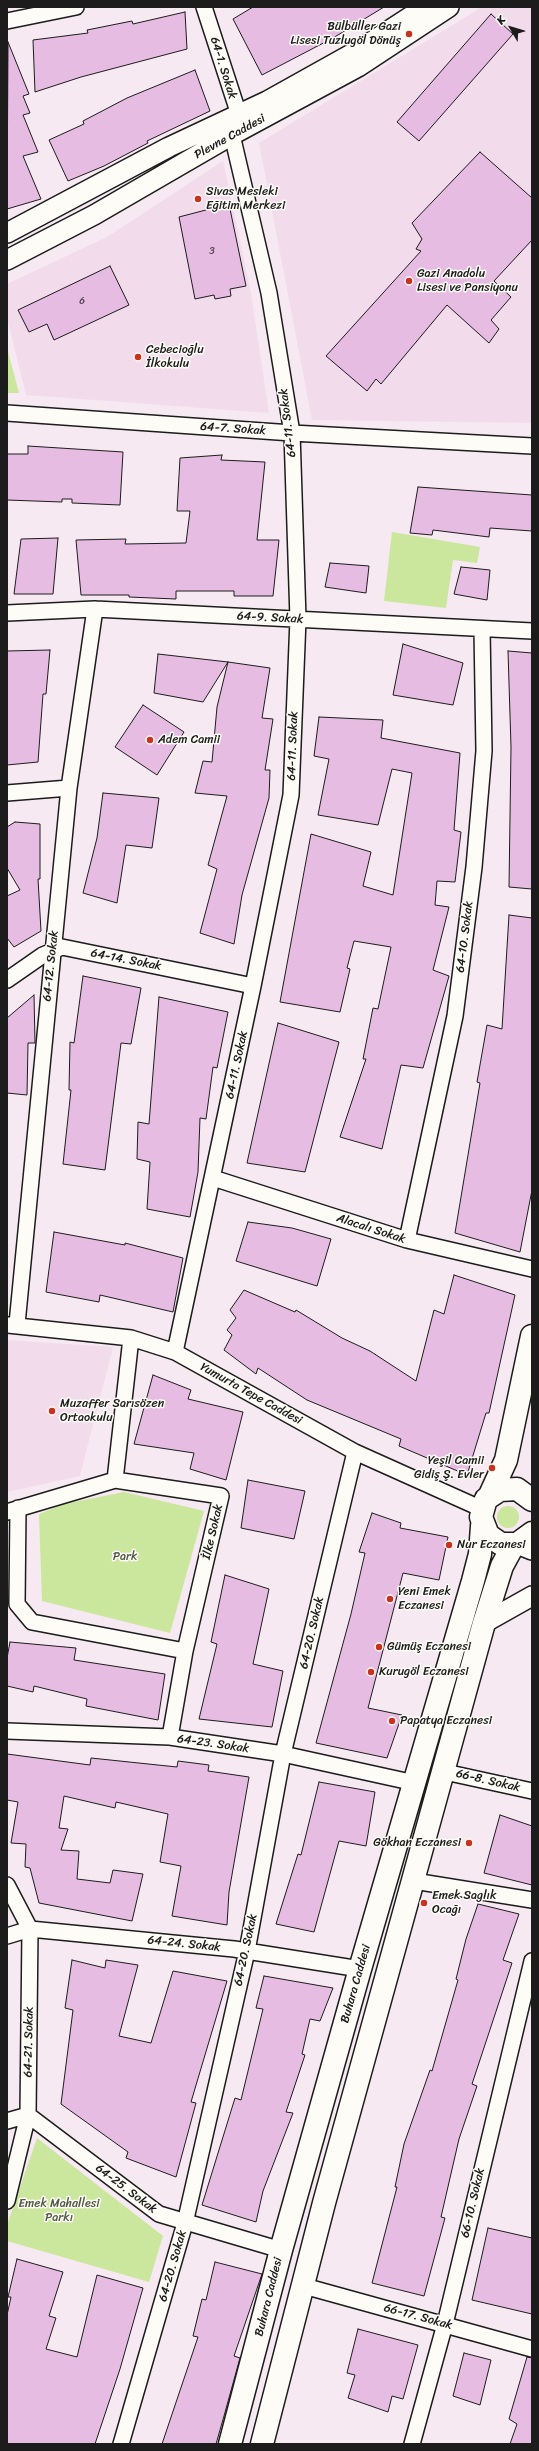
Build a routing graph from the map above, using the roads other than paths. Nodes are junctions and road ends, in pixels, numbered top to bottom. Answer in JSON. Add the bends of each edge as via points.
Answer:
{"nodes":[{"id":1,"x":76,"y":7,"type":"edge"},
{"id":2,"x":204,"y":7,"type":"edge"},
{"id":3,"x":425,"y":7,"type":"edge"},
{"id":4,"x":449,"y":7,"type":"edge"},
{"id":5,"x":7,"y":22,"type":"edge"},
{"id":6,"x":238,"y":126,"type":"junction"},
{"id":7,"x":7,"y":233,"type":"edge"},
{"id":8,"x":7,"y":260,"type":"edge"},
{"id":9,"x":7,"y":413,"type":"edge"},
{"id":10,"x":292,"y":433,"type":"junction"},
{"id":11,"x":532,"y":446,"type":"edge"},
{"id":12,"x":95,"y":609,"type":"junction"},
{"id":13,"x":7,"y":613,"type":"edge"},
{"id":14,"x":298,"y":619,"type":"junction"},
{"id":15,"x":482,"y":629,"type":"junction"},
{"id":16,"x":532,"y":631,"type":"edge"},
{"id":17,"x":69,"y":788,"type":"junction"},
{"id":18,"x":7,"y":793,"type":"edge"},
{"id":19,"x":52,"y":951,"type":"junction"},
{"id":20,"x":7,"y":980,"type":"edge"},
{"id":21,"x":253,"y":986,"type":"junction"},
{"id":22,"x":213,"y":1178,"type":"junction"},
{"id":23,"x":407,"y":1240,"type":"junction"},
{"id":24,"x":532,"y":1269,"type":"edge"},
{"id":25,"x":12,"y":1324,"type":"edge"},
{"id":26,"x":532,"y":1336,"type":"edge"},
{"id":27,"x":131,"y":1338,"type":"junction"},
{"id":28,"x":175,"y":1352,"type":"junction"},
{"id":29,"x":355,"y":1452,"type":"junction"},
{"id":30,"x":115,"y":1480,"type":"junction"},
{"id":31,"x":532,"y":1500,"type":"edge"},
{"id":32,"x":13,"y":1510,"type":"edge"},
{"id":33,"x":485,"y":1510,"type":"junction"},
{"id":34,"x":524,"y":1542,"type":"edge"},
{"id":35,"x":532,"y":1596,"type":"edge"},
{"id":36,"x":484,"y":1623,"type":"junction"},
{"id":37,"x":185,"y":1651,"type":"junction"},
{"id":38,"x":7,"y":1731,"type":"edge"},
{"id":39,"x":170,"y":1737,"type":"junction"},
{"id":40,"x":283,"y":1754,"type":"junction"},
{"id":41,"x":445,"y":1772,"type":"junction"},
{"id":42,"x":415,"y":1783,"type":"junction"},
{"id":43,"x":532,"y":1791,"type":"edge"},
{"id":44,"x":414,"y":1881,"type":"junction"},
{"id":45,"x":7,"y":1886,"type":"edge"},
{"id":46,"x":532,"y":1900,"type":"edge"},
{"id":47,"x":30,"y":1929,"type":"junction"},
{"id":48,"x":7,"y":1936,"type":"edge"},
{"id":49,"x":247,"y":1951,"type":"junction"},
{"id":50,"x":532,"y":1961,"type":"edge"},
{"id":51,"x":360,"y":1969,"type":"junction"},
{"id":52,"x":28,"y":2115,"type":"junction"},
{"id":53,"x":7,"y":2121,"type":"edge"},
{"id":54,"x":7,"y":2201,"type":"edge"},
{"id":55,"x":185,"y":2223,"type":"junction"},
{"id":56,"x":281,"y":2250,"type":"junction"},
{"id":57,"x":304,"y":2286,"type":"junction"},
{"id":58,"x":445,"y":2324,"type":"junction"},
{"id":59,"x":532,"y":2349,"type":"edge"},
{"id":60,"x":120,"y":2444,"type":"edge"},
{"id":61,"x":230,"y":2444,"type":"edge"},
{"id":62,"x":262,"y":2444,"type":"edge"},
{"id":63,"x":412,"y":2444,"type":"edge"}],
"edges":[{"from":1,"to":5,"type":"street"},
{"from":2,"to":6,"type":"street","name":"64-1. Sokak"},
{"from":3,"to":6,"type":"street","name":"Plevne Caddesi","via":[[362,48],[267,100]]},
{"from":4,"to":6,"type":"street","name":"Plevne Caddesi","via":[[358,66]]},
{"from":6,"to":7,"type":"street","name":"Plevne Caddesi","via":[[169,147]]},
{"from":6,"to":8,"type":"street","name":"Plevne Caddesi","via":[[94,214]]},
{"from":6,"to":10,"type":"street","name":"64-11. Sokak"},
{"from":9,"to":10,"type":"street","name":"64-7. Sokak"},
{"from":10,"to":11,"type":"street","name":"64-7. Sokak"},
{"from":10,"to":14,"type":"street","name":"64-11. Sokak"},
{"from":12,"to":13,"type":"street","name":"64-9. Sokak"},
{"from":12,"to":14,"type":"street","name":"64-9. Sokak"},
{"from":12,"to":17,"type":"street","name":"64-12. Sokak"},
{"from":14,"to":15,"type":"street","name":"64-9. Sokak"},
{"from":14,"to":21,"type":"street","name":"64-11. Sokak","via":[[291,795]]},
{"from":15,"to":16,"type":"street","name":"64-9. Sokak"},
{"from":15,"to":23,"type":"street","name":"64-10. Sokak","via":[[484,751],[456,1016]]},
{"from":17,"to":18,"type":"street"},
{"from":17,"to":19,"type":"street","name":"64-12. Sokak"},
{"from":19,"to":20,"type":"street","name":"64-14. Sokak"},
{"from":19,"to":21,"type":"street","name":"64-14. Sokak","via":[[62,947]]},
{"from":19,"to":25,"type":"street","name":"64-12. Sokak"},
{"from":21,"to":22,"type":"street","name":"64-11. Sokak"},
{"from":22,"to":23,"type":"street","name":"Alacalı Sokak"},
{"from":22,"to":28,"type":"street","name":"64-11. Sokak"},
{"from":23,"to":24,"type":"street","name":"Alacalı Sokak"},
{"from":25,"to":27,"type":"street","name":"Yumurta Tepe Caddesi"},
{"from":26,"to":33,"type":"main road","name":"Buhara Caddesi","via":[[506,1460]]},
{"from":27,"to":28,"type":"street","name":"Yumurta Tepe Caddesi"},
{"from":27,"to":30,"type":"street"},
{"from":28,"to":29,"type":"street","name":"Yumurta Tepe Caddesi"},
{"from":29,"to":33,"type":"street","name":"Yumurta Tepe Caddesi"},
{"from":29,"to":40,"type":"street","name":"64-20. Sokak"},
{"from":30,"to":32,"type":"street","name":"İlke Sokak"},
{"from":30,"to":37,"type":"street","name":"İlke Sokak","via":[[221,1496]]},
{"from":31,"to":33,"type":"main road","via":[[522,1491],[511,1488],[500,1490]]},
{"from":32,"to":37,"type":"street","via":[[17,1604],[32,1622]]},
{"from":33,"to":34,"type":"main road","via":[[488,1535],[496,1542],[506,1545]]},
{"from":33,"to":42,"type":"main road","name":"Buhara Caddesi","via":[[478,1564]]},
{"from":34,"to":36,"type":"main road","via":[[502,1566]]},
{"from":35,"to":36,"type":"street"},
{"from":36,"to":41,"type":"main road"},
{"from":37,"to":39,"type":"street","name":"İlke Sokak"},
{"from":38,"to":39,"type":"street","name":"64-23. Sokak"},
{"from":39,"to":40,"type":"street","name":"64-23. Sokak"},
{"from":40,"to":42,"type":"street","name":"64-23. Sokak"},
{"from":40,"to":49,"type":"street","name":"64-20. Sokak"},
{"from":41,"to":43,"type":"street","name":"66-8. Sokak"},
{"from":41,"to":44,"type":"main road"},
{"from":42,"to":51,"type":"main road","name":"Buhara Caddesi"},
{"from":44,"to":46,"type":"street"},
{"from":44,"to":57,"type":"main road","via":[[324,2203]]},
{"from":45,"to":47,"type":"street","name":"64-21. Sokak"},
{"from":47,"to":48,"type":"street","name":"64-24. Sokak"},
{"from":47,"to":49,"type":"street","name":"64-24. Sokak"},
{"from":47,"to":52,"type":"street","name":"64-21. Sokak"},
{"from":49,"to":51,"type":"street","name":"64-24. Sokak"},
{"from":49,"to":55,"type":"street","name":"64-20. Sokak"},
{"from":50,"to":58,"type":"street","name":"66-10. Sokak"},
{"from":51,"to":56,"type":"main road","name":"Buhara Caddesi"},
{"from":52,"to":53,"type":"street"},
{"from":52,"to":54,"type":"street","name":"64-21. Sokak"},
{"from":52,"to":55,"type":"street","name":"64-25. Sokak","via":[[159,2214]]},
{"from":55,"to":56,"type":"street","name":"64-25. Sokak"},
{"from":55,"to":60,"type":"street","name":"64-20. Sokak"},
{"from":56,"to":61,"type":"main road","name":"Buhara Caddesi"},
{"from":57,"to":58,"type":"street","name":"66-17. Sokak"},
{"from":57,"to":62,"type":"main road"},
{"from":58,"to":59,"type":"street","name":"66-17. Sokak"},
{"from":58,"to":63,"type":"street","name":"66-10. Sokak"}]}
